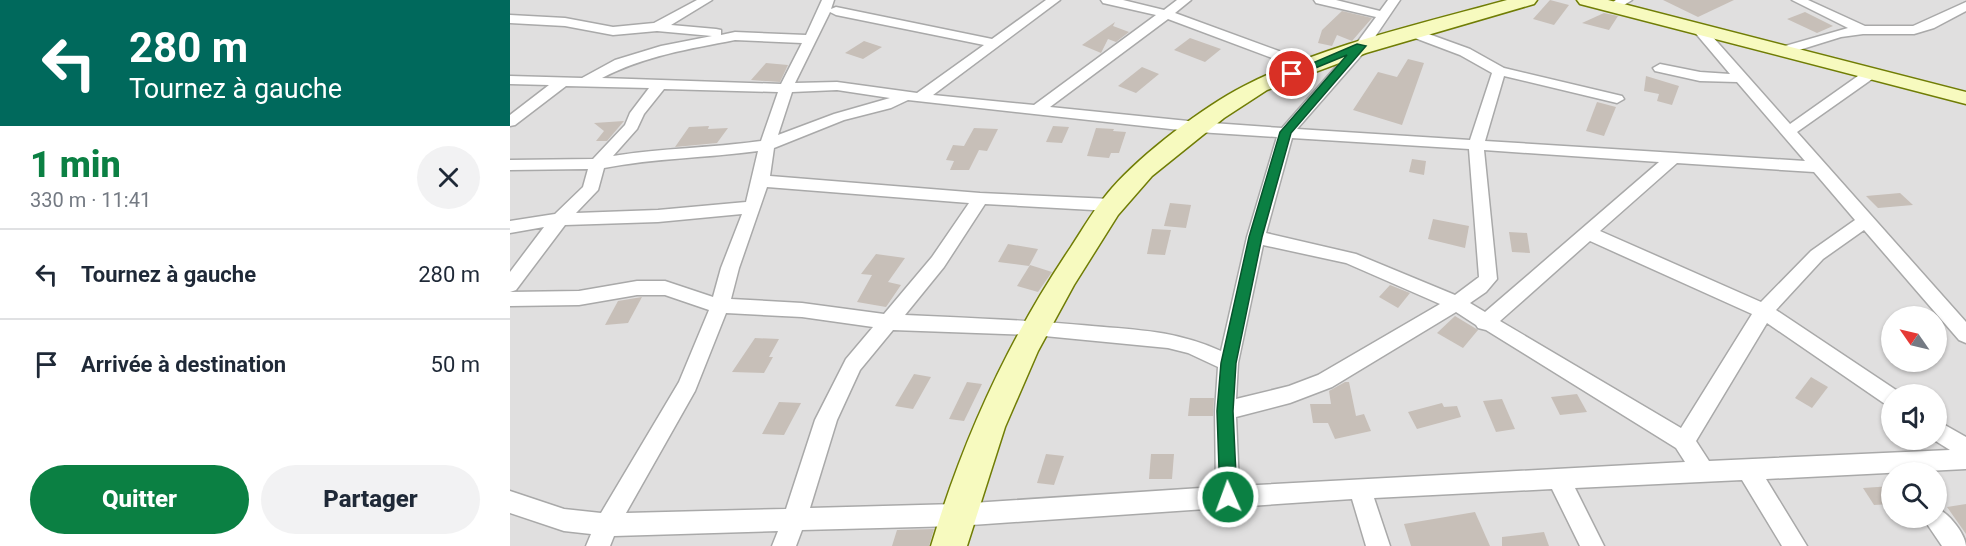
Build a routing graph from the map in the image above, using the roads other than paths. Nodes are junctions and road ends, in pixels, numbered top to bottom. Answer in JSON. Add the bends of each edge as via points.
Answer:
{"nodes":[{"id":1,"x":706,"y":0,"type":"edge"},
{"id":2,"x":855,"y":0,"type":"edge"},
{"id":3,"x":1054,"y":0,"type":"edge"},
{"id":4,"x":1108,"y":0,"type":"edge"},
{"id":5,"x":1185,"y":0,"type":"edge"},
{"id":6,"x":1320,"y":0,"type":"edge"},
{"id":7,"x":1394,"y":0,"type":"edge"},
{"id":8,"x":1528,"y":0,"type":"edge"},
{"id":9,"x":1586,"y":0,"type":"edge"},
{"id":10,"x":1798,"y":0,"type":"edge"},
{"id":11,"x":1619,"y":3,"type":"edge"},
{"id":12,"x":1966,"y":6,"type":"edge"},
{"id":13,"x":829,"y":8,"type":"edge"},
{"id":14,"x":1166,"y":14,"type":"junction"},
{"id":15,"x":1383,"y":15,"type":"junction"},
{"id":16,"x":510,"y":19,"type":"edge"},
{"id":17,"x":657,"y":27,"type":"junction"},
{"id":18,"x":1698,"y":29,"type":"junction"},
{"id":19,"x":1863,"y":30,"type":"junction"},
{"id":20,"x":1412,"y":32,"type":"junction"},
{"id":21,"x":735,"y":36,"type":"junction"},
{"id":22,"x":811,"y":39,"type":"junction"},
{"id":23,"x":992,"y":43,"type":"junction"},
{"id":24,"x":1360,"y":46,"type":"junction"},
{"id":25,"x":1783,"y":51,"type":"junction"},
{"id":26,"x":1660,"y":68,"type":"dead end"},
{"id":27,"x":1303,"y":69,"type":"junction"},
{"id":28,"x":1498,"y":71,"type":"junction"},
{"id":29,"x":1870,"y":74,"type":"junction"},
{"id":30,"x":1740,"y":78,"type":"junction"},
{"id":31,"x":510,"y":80,"type":"edge"},
{"id":32,"x":564,"y":81,"type":"junction"},
{"id":33,"x":586,"y":82,"type":"junction"},
{"id":34,"x":660,"y":84,"type":"junction"},
{"id":35,"x":786,"y":88,"type":"junction"},
{"id":36,"x":913,"y":97,"type":"junction"},
{"id":37,"x":1966,"y":98,"type":"edge"},
{"id":38,"x":1617,"y":99,"type":"dead end"},
{"id":39,"x":1037,"y":110,"type":"junction"},
{"id":40,"x":510,"y":122,"type":"edge"},
{"id":41,"x":1198,"y":127,"type":"junction"},
{"id":42,"x":1286,"y":132,"type":"junction"},
{"id":43,"x":1788,"y":132,"type":"junction"},
{"id":44,"x":767,"y":145,"type":"junction"},
{"id":45,"x":1476,"y":145,"type":"junction"},
{"id":46,"x":1674,"y":157,"type":"junction"},
{"id":47,"x":597,"y":164,"type":"junction"},
{"id":48,"x":510,"y":165,"type":"edge"},
{"id":49,"x":527,"y":165,"type":"junction"},
{"id":50,"x":1819,"y":167,"type":"junction"},
{"id":51,"x":510,"y":179,"type":"edge"},
{"id":52,"x":761,"y":181,"type":"junction"},
{"id":53,"x":980,"y":198,"type":"junction"},
{"id":54,"x":1111,"y":205,"type":"junction"},
{"id":55,"x":753,"y":207,"type":"junction"},
{"id":56,"x":560,"y":219,"type":"junction"},
{"id":57,"x":1865,"y":221,"type":"junction"},
{"id":58,"x":510,"y":228,"type":"edge"},
{"id":59,"x":1586,"y":232,"type":"junction"},
{"id":60,"x":1256,"y":237,"type":"junction"},
{"id":61,"x":510,"y":285,"type":"edge"},
{"id":62,"x":510,"y":299,"type":"edge"},
{"id":63,"x":1456,"y":303,"type":"junction"},
{"id":64,"x":720,"y":306,"type":"junction"},
{"id":65,"x":1764,"y":311,"type":"junction"},
{"id":66,"x":890,"y":322,"type":"junction"},
{"id":67,"x":1485,"y":323,"type":"junction"},
{"id":68,"x":1034,"y":328,"type":"junction"},
{"id":69,"x":1966,"y":335,"type":"edge"},
{"id":70,"x":1228,"y":363,"type":"junction"},
{"id":71,"x":1881,"y":391,"type":"edge"},
{"id":72,"x":1225,"y":411,"type":"junction"},
{"id":73,"x":1947,"y":436,"type":"edge"},
{"id":74,"x":1684,"y":441,"type":"junction"},
{"id":75,"x":1966,"y":449,"type":"edge"},
{"id":76,"x":1966,"y":459,"type":"edge"},
{"id":77,"x":1941,"y":462,"type":"edge"},
{"id":78,"x":1881,"y":467,"type":"edge"},
{"id":79,"x":1748,"y":469,"type":"junction"},
{"id":80,"x":1703,"y":472,"type":"junction"},
{"id":81,"x":1558,"y":478,"type":"junction"},
{"id":82,"x":1360,"y":488,"type":"junction"},
{"id":83,"x":1228,"y":497,"type":"junction"},
{"id":84,"x":510,"y":502,"type":"edge"},
{"id":85,"x":957,"y":515,"type":"junction"},
{"id":86,"x":795,"y":518,"type":"junction"},
{"id":87,"x":1942,"y":528,"type":"edge"},
{"id":88,"x":602,"y":536,"type":"edge"},
{"id":89,"x":784,"y":546,"type":"edge"},
{"id":90,"x":949,"y":546,"type":"edge"},
{"id":91,"x":1378,"y":546,"type":"edge"},
{"id":92,"x":1592,"y":546,"type":"edge"},
{"id":93,"x":1795,"y":546,"type":"edge"},
{"id":94,"x":1956,"y":546,"type":"edge"}],
"edges":[{"from":1,"to":17,"type":"street"},
{"from":2,"to":13,"type":"street"},
{"from":3,"to":23,"type":"street"},
{"from":4,"to":14,"type":"street"},
{"from":5,"to":14,"type":"street"},
{"from":6,"to":15,"type":"street"},
{"from":7,"to":15,"type":"street"},
{"from":8,"to":20,"type":"street"},
{"from":9,"to":11,"type":"street"},
{"from":10,"to":19,"type":"street"},
{"from":11,"to":18,"type":"street"},
{"from":12,"to":19,"type":"street","via":[[1914,30]]},
{"from":13,"to":22,"type":"street"},
{"from":13,"to":23,"type":"street"},
{"from":14,"to":27,"type":"street"},
{"from":14,"to":39,"type":"street"},
{"from":15,"to":24,"type":"street"},
{"from":16,"to":17,"type":"street","via":[[565,22],[613,31]]},
{"from":17,"to":21,"type":"street"},
{"from":18,"to":25,"type":"street"},
{"from":18,"to":30,"type":"street"},
{"from":19,"to":25,"type":"street","via":[[1839,33]]},
{"from":20,"to":24,"type":"street"},
{"from":20,"to":28,"type":"street","via":[[1465,52]]},
{"from":21,"to":22,"type":"street"},
{"from":21,"to":33,"type":"street","via":[[640,56]]},
{"from":22,"to":35,"type":"street"},
{"from":23,"to":36,"type":"street"},
{"from":24,"to":27,"type":"street"},
{"from":24,"to":42,"type":"street"},
{"from":25,"to":29,"type":"street"},
{"from":26,"to":30,"type":"street","via":[[1712,79]]},
{"from":27,"to":41,"type":"street","via":[[1259,87]]},
{"from":28,"to":38,"type":"street"},
{"from":28,"to":45,"type":"street"},
{"from":29,"to":37,"type":"street"},
{"from":29,"to":43,"type":"street"},
{"from":30,"to":43,"type":"street"},
{"from":31,"to":32,"type":"street"},
{"from":32,"to":33,"type":"street"},
{"from":32,"to":40,"type":"street"},
{"from":33,"to":34,"type":"street"},
{"from":34,"to":35,"type":"street"},
{"from":34,"to":47,"type":"street","via":[[637,113],[632,126]]},
{"from":35,"to":36,"type":"street","via":[[837,86]]},
{"from":35,"to":44,"type":"street"},
{"from":36,"to":39,"type":"street"},
{"from":36,"to":44,"type":"street","via":[[838,117]]},
{"from":39,"to":41,"type":"street"},
{"from":41,"to":42,"type":"street"},
{"from":41,"to":54,"type":"street"},
{"from":42,"to":45,"type":"street"},
{"from":42,"to":60,"type":"street"},
{"from":43,"to":50,"type":"street"},
{"from":44,"to":47,"type":"street"},
{"from":44,"to":52,"type":"street"},
{"from":45,"to":46,"type":"street"},
{"from":45,"to":63,"type":"street","via":[[1488,279]]},
{"from":46,"to":50,"type":"street"},
{"from":46,"to":59,"type":"street"},
{"from":47,"to":49,"type":"street"},
{"from":47,"to":56,"type":"street","via":[[590,190]]},
{"from":48,"to":49,"type":"street"},
{"from":49,"to":51,"type":"street"},
{"from":50,"to":57,"type":"street"},
{"from":52,"to":53,"type":"street"},
{"from":52,"to":55,"type":"street"},
{"from":53,"to":54,"type":"street"},
{"from":53,"to":66,"type":"street","via":[[938,262]]},
{"from":54,"to":68,"type":"street"},
{"from":55,"to":56,"type":"street","via":[[658,216]]},
{"from":55,"to":64,"type":"street"},
{"from":56,"to":58,"type":"street"},
{"from":56,"to":61,"type":"street"},
{"from":57,"to":65,"type":"street","via":[[1817,255]]},
{"from":57,"to":69,"type":"street"},
{"from":59,"to":65,"type":"street"},
{"from":59,"to":67,"type":"street"},
{"from":60,"to":63,"type":"street","via":[[1350,258]]},
{"from":60,"to":70,"type":"street"},
{"from":62,"to":64,"type":"street","via":[[579,298],[637,288],[665,288]]},
{"from":63,"to":67,"type":"street"},
{"from":63,"to":72,"type":"street","via":[[1325,381]]},
{"from":64,"to":66,"type":"street","via":[[802,310]]},
{"from":64,"to":88,"type":"street","via":[[688,385]]},
{"from":65,"to":71,"type":"street"},
{"from":65,"to":74,"type":"street"},
{"from":66,"to":68,"type":"street"},
{"from":66,"to":86,"type":"street","via":[[853,365],[826,420]]},
{"from":67,"to":74,"type":"street"},
{"from":68,"to":70,"type":"street","via":[[1168,340]]},
{"from":68,"to":85,"type":"street","via":[[999,399]]},
{"from":70,"to":72,"type":"street"},
{"from":72,"to":83,"type":"street"},
{"from":73,"to":75,"type":"street"},
{"from":74,"to":80,"type":"street"},
{"from":76,"to":77,"type":"street"},
{"from":78,"to":79,"type":"street"},
{"from":79,"to":80,"type":"street"},
{"from":79,"to":93,"type":"street"},
{"from":80,"to":81,"type":"street"},
{"from":81,"to":82,"type":"street"},
{"from":81,"to":92,"type":"street"},
{"from":82,"to":83,"type":"street"},
{"from":82,"to":91,"type":"street"},
{"from":83,"to":85,"type":"street"},
{"from":84,"to":88,"type":"street"},
{"from":85,"to":86,"type":"street"},
{"from":85,"to":90,"type":"street"},
{"from":86,"to":88,"type":"street"},
{"from":86,"to":89,"type":"street"},
{"from":87,"to":94,"type":"street"}]}
